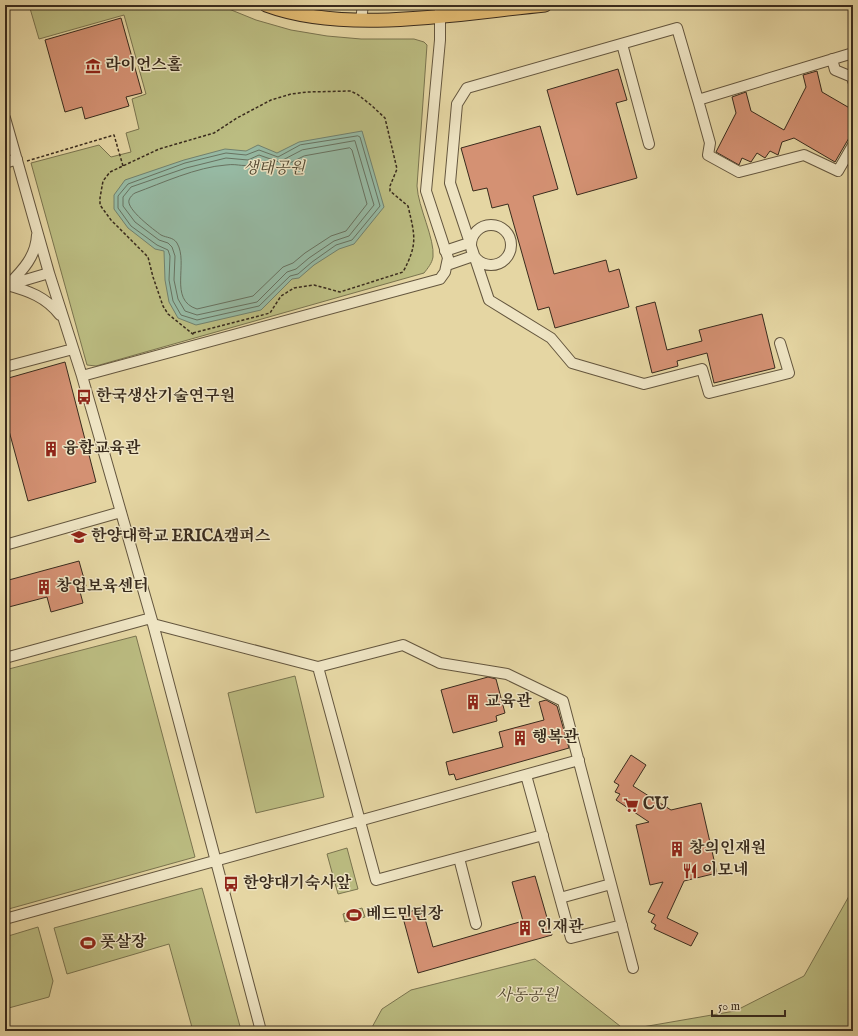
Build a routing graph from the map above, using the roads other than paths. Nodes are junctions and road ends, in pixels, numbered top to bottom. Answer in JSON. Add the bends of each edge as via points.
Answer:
{"nodes":[{"id":1,"x":266,"y":5,"type":"edge"},
{"id":2,"x":363,"y":5,"type":"edge"},
{"id":3,"x":545,"y":5,"type":"edge"},
{"id":4,"x":440,"y":10,"type":"edge"},
{"id":5,"x":361,"y":20,"type":"junction"},
{"id":6,"x":622,"y":44,"type":"junction"},
{"id":7,"x":853,"y":53,"type":"edge"},
{"id":8,"x":832,"y":59,"type":"junction"},
{"id":9,"x":853,"y":81,"type":"edge"},
{"id":10,"x":698,"y":100,"type":"junction"},
{"id":11,"x":5,"y":118,"type":"edge"},
{"id":12,"x":649,"y":144,"type":"dead end"},
{"id":13,"x":853,"y":145,"type":"edge"},
{"id":14,"x":17,"y":161,"type":"junction"},
{"id":15,"x":5,"y":163,"type":"edge"},
{"id":16,"x":37,"y":230,"type":"junction"},
{"id":17,"x":471,"y":250,"type":"junction"},
{"id":18,"x":446,"y":251,"type":"junction"},
{"id":19,"x":447,"y":265,"type":"junction"},
{"id":20,"x":49,"y":273,"type":"junction"},
{"id":21,"x":6,"y":286,"type":"edge"},
{"id":22,"x":63,"y":320,"type":"junction"},
{"id":23,"x":780,"y":343,"type":"dead end"},
{"id":24,"x":73,"y":349,"type":"junction"},
{"id":25,"x":5,"y":367,"type":"edge"},
{"id":26,"x":82,"y":376,"type":"junction"},
{"id":27,"x":121,"y":512,"type":"junction"},
{"id":28,"x":5,"y":545,"type":"edge"},
{"id":29,"x":152,"y":621,"type":"junction"},
{"id":30,"x":5,"y":658,"type":"edge"},
{"id":31,"x":318,"y":667,"type":"junction"},
{"id":32,"x":579,"y":760,"type":"junction"},
{"id":33,"x":526,"y":775,"type":"junction"},
{"id":34,"x":360,"y":821,"type":"junction"},
{"id":35,"x":542,"y":834,"type":"junction"},
{"id":36,"x":459,"y":858,"type":"junction"},
{"id":37,"x":216,"y":861,"type":"junction"},
{"id":38,"x":611,"y":884,"type":"junction"},
{"id":39,"x":560,"y":898,"type":"junction"},
{"id":40,"x":5,"y":919,"type":"edge"},
{"id":41,"x":476,"y":924,"type":"dead end"},
{"id":42,"x":622,"y":925,"type":"junction"},
{"id":43,"x":633,"y":968,"type":"dead end"},
{"id":44,"x":261,"y":1031,"type":"edge"}],
"edges":[{"from":1,"to":5,"type":"main road","via":[[279,10],[332,19]]},
{"from":2,"to":5,"type":"street"},
{"from":3,"to":4,"type":"main road"},
{"from":4,"to":5,"type":"main road","via":[[409,19]]},
{"from":4,"to":18,"type":"street","via":[[440,40],[426,191]]},
{"from":6,"to":10,"type":"street","via":[[676,28]]},
{"from":6,"to":12,"type":"street"},
{"from":6,"to":17,"type":"street","via":[[467,88],[457,104],[450,183]]},
{"from":7,"to":8,"type":"street"},
{"from":8,"to":9,"type":"street","via":[[835,70],[852,77]]},
{"from":8,"to":10,"type":"street"},
{"from":10,"to":13,"type":"street","via":[[710,143],[708,155],[738,172],[804,155],[838,171]]},
{"from":11,"to":14,"type":"street"},
{"from":14,"to":15,"type":"street"},
{"from":14,"to":16,"type":"street"},
{"from":16,"to":20,"type":"street"},
{"from":16,"to":21,"type":"street","via":[[34,253]]},
{"from":17,"to":17,"type":"street","via":[[480,262],[493,265],[499,263],[505,260],[511,248],[509,235],[499,226],[486,224],[471,238]]},
{"from":17,"to":18,"type":"street"},
{"from":17,"to":19,"type":"street"},
{"from":17,"to":23,"type":"street","via":[[489,300],[551,338],[572,363],[644,384],[702,369],[709,394],[789,373]]},
{"from":18,"to":19,"type":"street"},
{"from":19,"to":26,"type":"street","via":[[440,279]]},
{"from":20,"to":21,"type":"street"},
{"from":20,"to":22,"type":"street"},
{"from":21,"to":22,"type":"street","via":[[36,294],[50,303]]},
{"from":22,"to":24,"type":"street"},
{"from":24,"to":25,"type":"street"},
{"from":24,"to":26,"type":"street"},
{"from":26,"to":27,"type":"street"},
{"from":27,"to":28,"type":"street"},
{"from":27,"to":29,"type":"street"},
{"from":29,"to":30,"type":"street"},
{"from":29,"to":31,"type":"street"},
{"from":29,"to":37,"type":"street"},
{"from":31,"to":32,"type":"street","via":[[403,646],[440,663],[507,674],[563,701]]},
{"from":31,"to":34,"type":"street"},
{"from":32,"to":33,"type":"street"},
{"from":32,"to":38,"type":"street"},
{"from":33,"to":34,"type":"street"},
{"from":33,"to":35,"type":"street"},
{"from":34,"to":36,"type":"street","via":[[376,880]]},
{"from":34,"to":37,"type":"street"},
{"from":35,"to":36,"type":"street"},
{"from":35,"to":39,"type":"street"},
{"from":36,"to":41,"type":"street"},
{"from":37,"to":40,"type":"street"},
{"from":37,"to":44,"type":"street"},
{"from":38,"to":39,"type":"street"},
{"from":38,"to":42,"type":"street"},
{"from":39,"to":42,"type":"street","via":[[571,938]]},
{"from":42,"to":43,"type":"street"}]}
